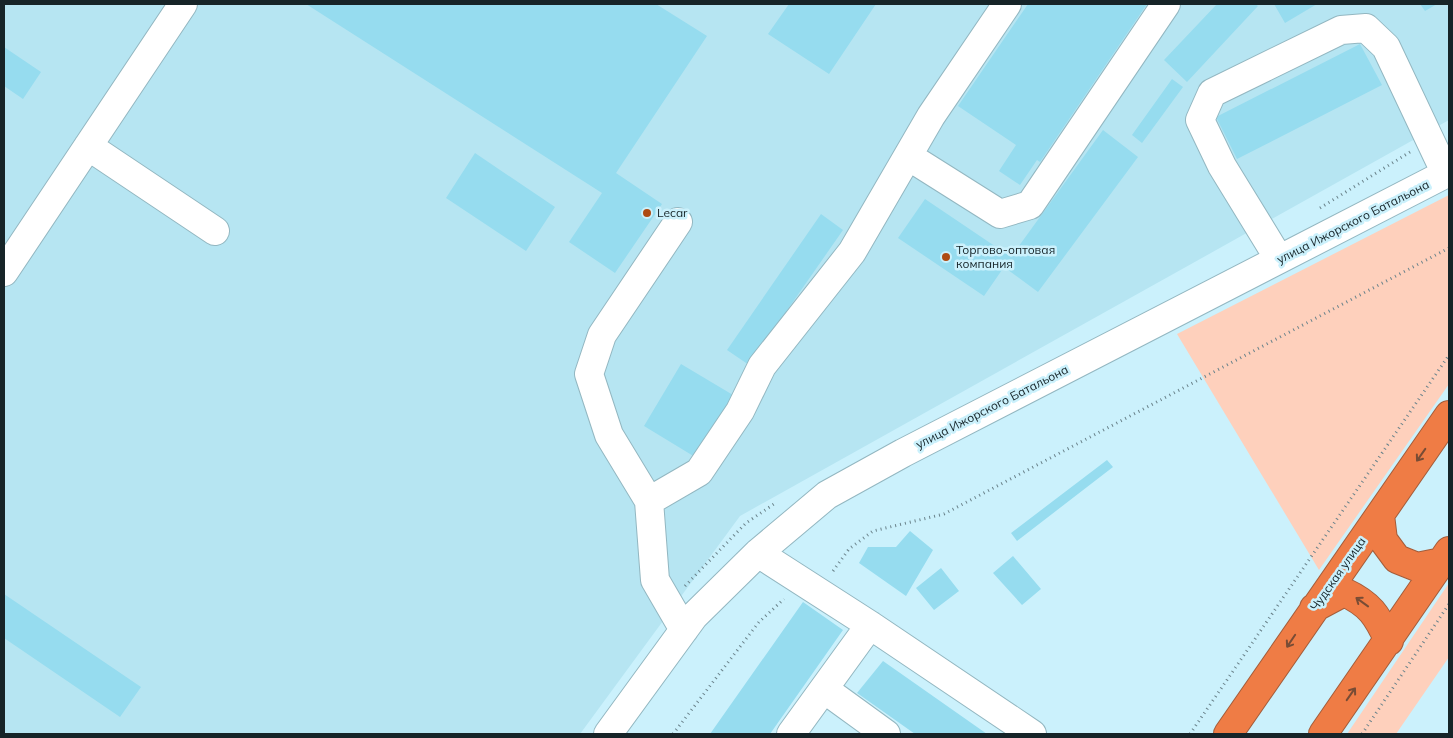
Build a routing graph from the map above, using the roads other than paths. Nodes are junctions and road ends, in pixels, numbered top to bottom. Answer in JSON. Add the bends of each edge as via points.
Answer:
{"nodes":[{"id":1,"x":183,"y":4,"type":"edge"},
{"id":2,"x":1007,"y":4,"type":"edge"},
{"id":3,"x":1166,"y":4,"type":"edge"},
{"id":4,"x":88,"y":146,"type":"junction"},
{"id":5,"x":908,"y":156,"type":"junction"},
{"id":6,"x":1447,"y":173,"type":"edge"},
{"id":7,"x":678,"y":222,"type":"dead end"},
{"id":8,"x":215,"y":230,"type":"dead end"},
{"id":9,"x":1279,"y":259,"type":"junction"},
{"id":10,"x":4,"y":272,"type":"edge"},
{"id":11,"x":1449,"y":415,"type":"edge"},
{"id":12,"x":649,"y":501,"type":"junction"},
{"id":13,"x":1380,"y":515,"type":"junction"},
{"id":14,"x":758,"y":553,"type":"junction"},
{"id":15,"x":1446,"y":557,"type":"edge"},
{"id":16,"x":1314,"y":608,"type":"junction"},
{"id":17,"x":870,"y":625,"type":"junction"},
{"id":18,"x":684,"y":630,"type":"junction"},
{"id":19,"x":1389,"y":641,"type":"junction"},
{"id":20,"x":824,"y":689,"type":"junction"},
{"id":21,"x":608,"y":734,"type":"edge"},
{"id":22,"x":791,"y":734,"type":"edge"},
{"id":23,"x":886,"y":734,"type":"edge"},
{"id":24,"x":1032,"y":734,"type":"edge"},
{"id":25,"x":1228,"y":734,"type":"edge"},
{"id":26,"x":1323,"y":734,"type":"edge"}],
"edges":[{"from":1,"to":4,"type":"street"},
{"from":2,"to":5,"type":"street","via":[[931,116]]},
{"from":3,"to":5,"type":"street","via":[[1030,205],[1000,214]]},
{"from":4,"to":8,"type":"street"},
{"from":4,"to":10,"type":"street"},
{"from":5,"to":12,"type":"street","via":[[852,252],[762,366],[740,411],[699,472]]},
{"from":6,"to":9,"type":"street","name":"улица Ижорского Батальона"},
{"from":6,"to":9,"type":"street","via":[[1386,47],[1366,28],[1341,30],[1212,93],[1200,120],[1222,166]]},
{"from":7,"to":12,"type":"street","via":[[602,336],[589,374],[609,435]]},
{"from":9,"to":14,"type":"street","name":"улица Ижорского Батальона","via":[[861,476],[828,495]]},
{"from":11,"to":13,"type":"highway","name":"Чудская улица","one_way":true},
{"from":12,"to":18,"type":"street","via":[[655,580]]},
{"from":13,"to":15,"type":"highway","via":[[1383,540],[1397,559],[1417,567]]},
{"from":13,"to":16,"type":"highway","name":"Чудская улица"},
{"from":14,"to":17,"type":"street"},
{"from":14,"to":18,"type":"street","name":"улица Ижорского Батальона"},
{"from":15,"to":19,"type":"highway"},
{"from":19,"to":16,"type":"highway","one_way":true,"via":[[1378,618],[1364,601],[1344,592]]},
{"from":16,"to":25,"type":"highway","name":"Чудская улица","one_way":true},
{"from":17,"to":20,"type":"street"},
{"from":17,"to":24,"type":"street"},
{"from":18,"to":21,"type":"street","name":"улица Ижорского Батальона"},
{"from":26,"to":19,"type":"highway","one_way":true},
{"from":20,"to":22,"type":"street"},
{"from":20,"to":23,"type":"street"}]}
